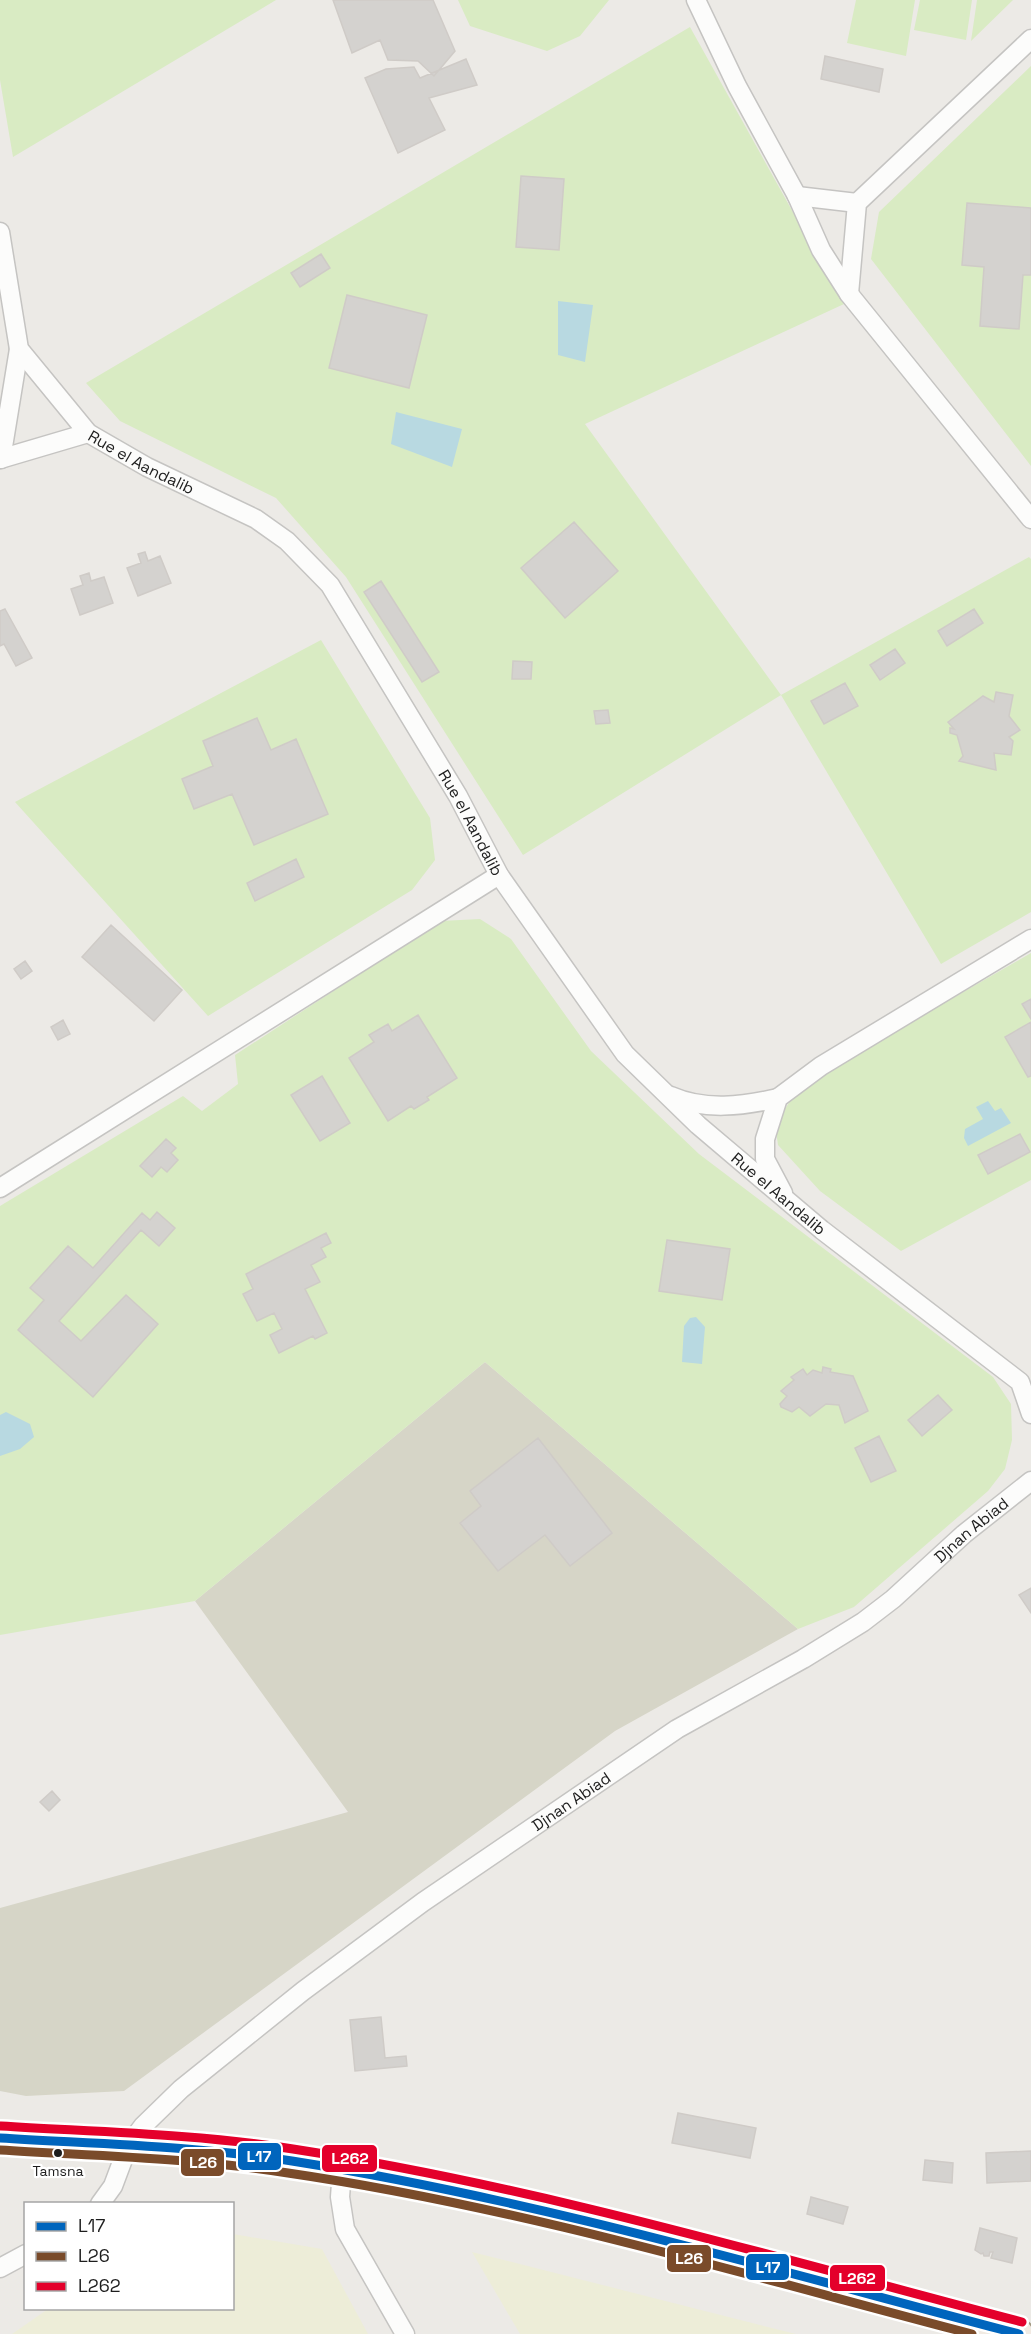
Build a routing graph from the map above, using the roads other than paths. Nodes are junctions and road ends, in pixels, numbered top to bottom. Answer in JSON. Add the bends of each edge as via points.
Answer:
{"nodes":[{"id":1,"x":696,"y":0,"type":"edge"},
{"id":2,"x":1031,"y":39,"type":"edge"},
{"id":3,"x":797,"y":196,"type":"junction"},
{"id":4,"x":857,"y":203,"type":"junction"},
{"id":5,"x":0,"y":232,"type":"edge"},
{"id":6,"x":849,"y":294,"type":"junction"},
{"id":7,"x":19,"y":349,"type":"junction"},
{"id":8,"x":88,"y":433,"type":"junction"},
{"id":9,"x":0,"y":459,"type":"edge"},
{"id":10,"x":1031,"y":519,"type":"edge"},
{"id":11,"x":499,"y":875,"type":"junction"},
{"id":12,"x":1031,"y":939,"type":"edge"},
{"id":13,"x":661,"y":1092,"type":"junction"},
{"id":14,"x":778,"y":1098,"type":"junction"},
{"id":15,"x":0,"y":1188,"type":"edge"},
{"id":16,"x":786,"y":1200,"type":"junction"},
{"id":17,"x":1025,"y":1384,"type":"edge"},
{"id":18,"x":1031,"y":1414,"type":"edge"},
{"id":19,"x":1031,"y":1481,"type":"edge"},
{"id":20,"x":0,"y":2138,"type":"edge"},
{"id":21,"x":128,"y":2145,"type":"junction"},
{"id":22,"x":342,"y":2170,"type":"junction"},
{"id":23,"x":101,"y":2202,"type":"edge"},
{"id":24,"x":24,"y":2255,"type":"edge"},
{"id":25,"x":0,"y":2268,"type":"edge"},
{"id":26,"x":405,"y":2334,"type":"edge"},
{"id":27,"x":1019,"y":2334,"type":"edge"}],
"edges":[{"from":1,"to":3,"type":"street"},
{"from":2,"to":4,"type":"street"},
{"from":3,"to":4,"type":"street"},
{"from":3,"to":6,"type":"street","via":[[821,250]]},
{"from":4,"to":6,"type":"street"},
{"from":5,"to":7,"type":"street"},
{"from":6,"to":10,"type":"street"},
{"from":7,"to":8,"type":"street","name":"Rue el Aandalib"},
{"from":7,"to":9,"type":"street"},
{"from":8,"to":9,"type":"street"},
{"from":8,"to":11,"type":"street","name":"Rue el Aandalib","via":[[147,467],[256,519],[287,541],[330,585],[458,796]]},
{"from":11,"to":13,"type":"street","name":"Rue el Aandalib","via":[[625,1054]]},
{"from":11,"to":15,"type":"street"},
{"from":12,"to":14,"type":"street","via":[[821,1066]]},
{"from":13,"to":14,"type":"street","via":[[685,1102],[712,1106],[754,1104]]},
{"from":13,"to":16,"type":"street","name":"Rue el Aandalib"},
{"from":14,"to":16,"type":"street","via":[[765,1139],[765,1159]]},
{"from":16,"to":17,"type":"street","name":"Rue el Aandalib"},
{"from":17,"to":18,"type":"street","name":"Rue el Aandalib"},
{"from":19,"to":21,"type":"street","name":"Djnan Abiad","via":[[964,1533],[863,1622],[677,1729],[423,1902],[180,2089]]},
{"from":20,"to":21,"type":"main road"},
{"from":21,"to":22,"type":"main road"},
{"from":21,"to":23,"type":"street","via":[[113,2186]]},
{"from":22,"to":26,"type":"street","via":[[340,2197],[345,2229]]},
{"from":22,"to":27,"type":"main road","via":[[440,2188],[628,2233]]},
{"from":24,"to":25,"type":"street"}]}
